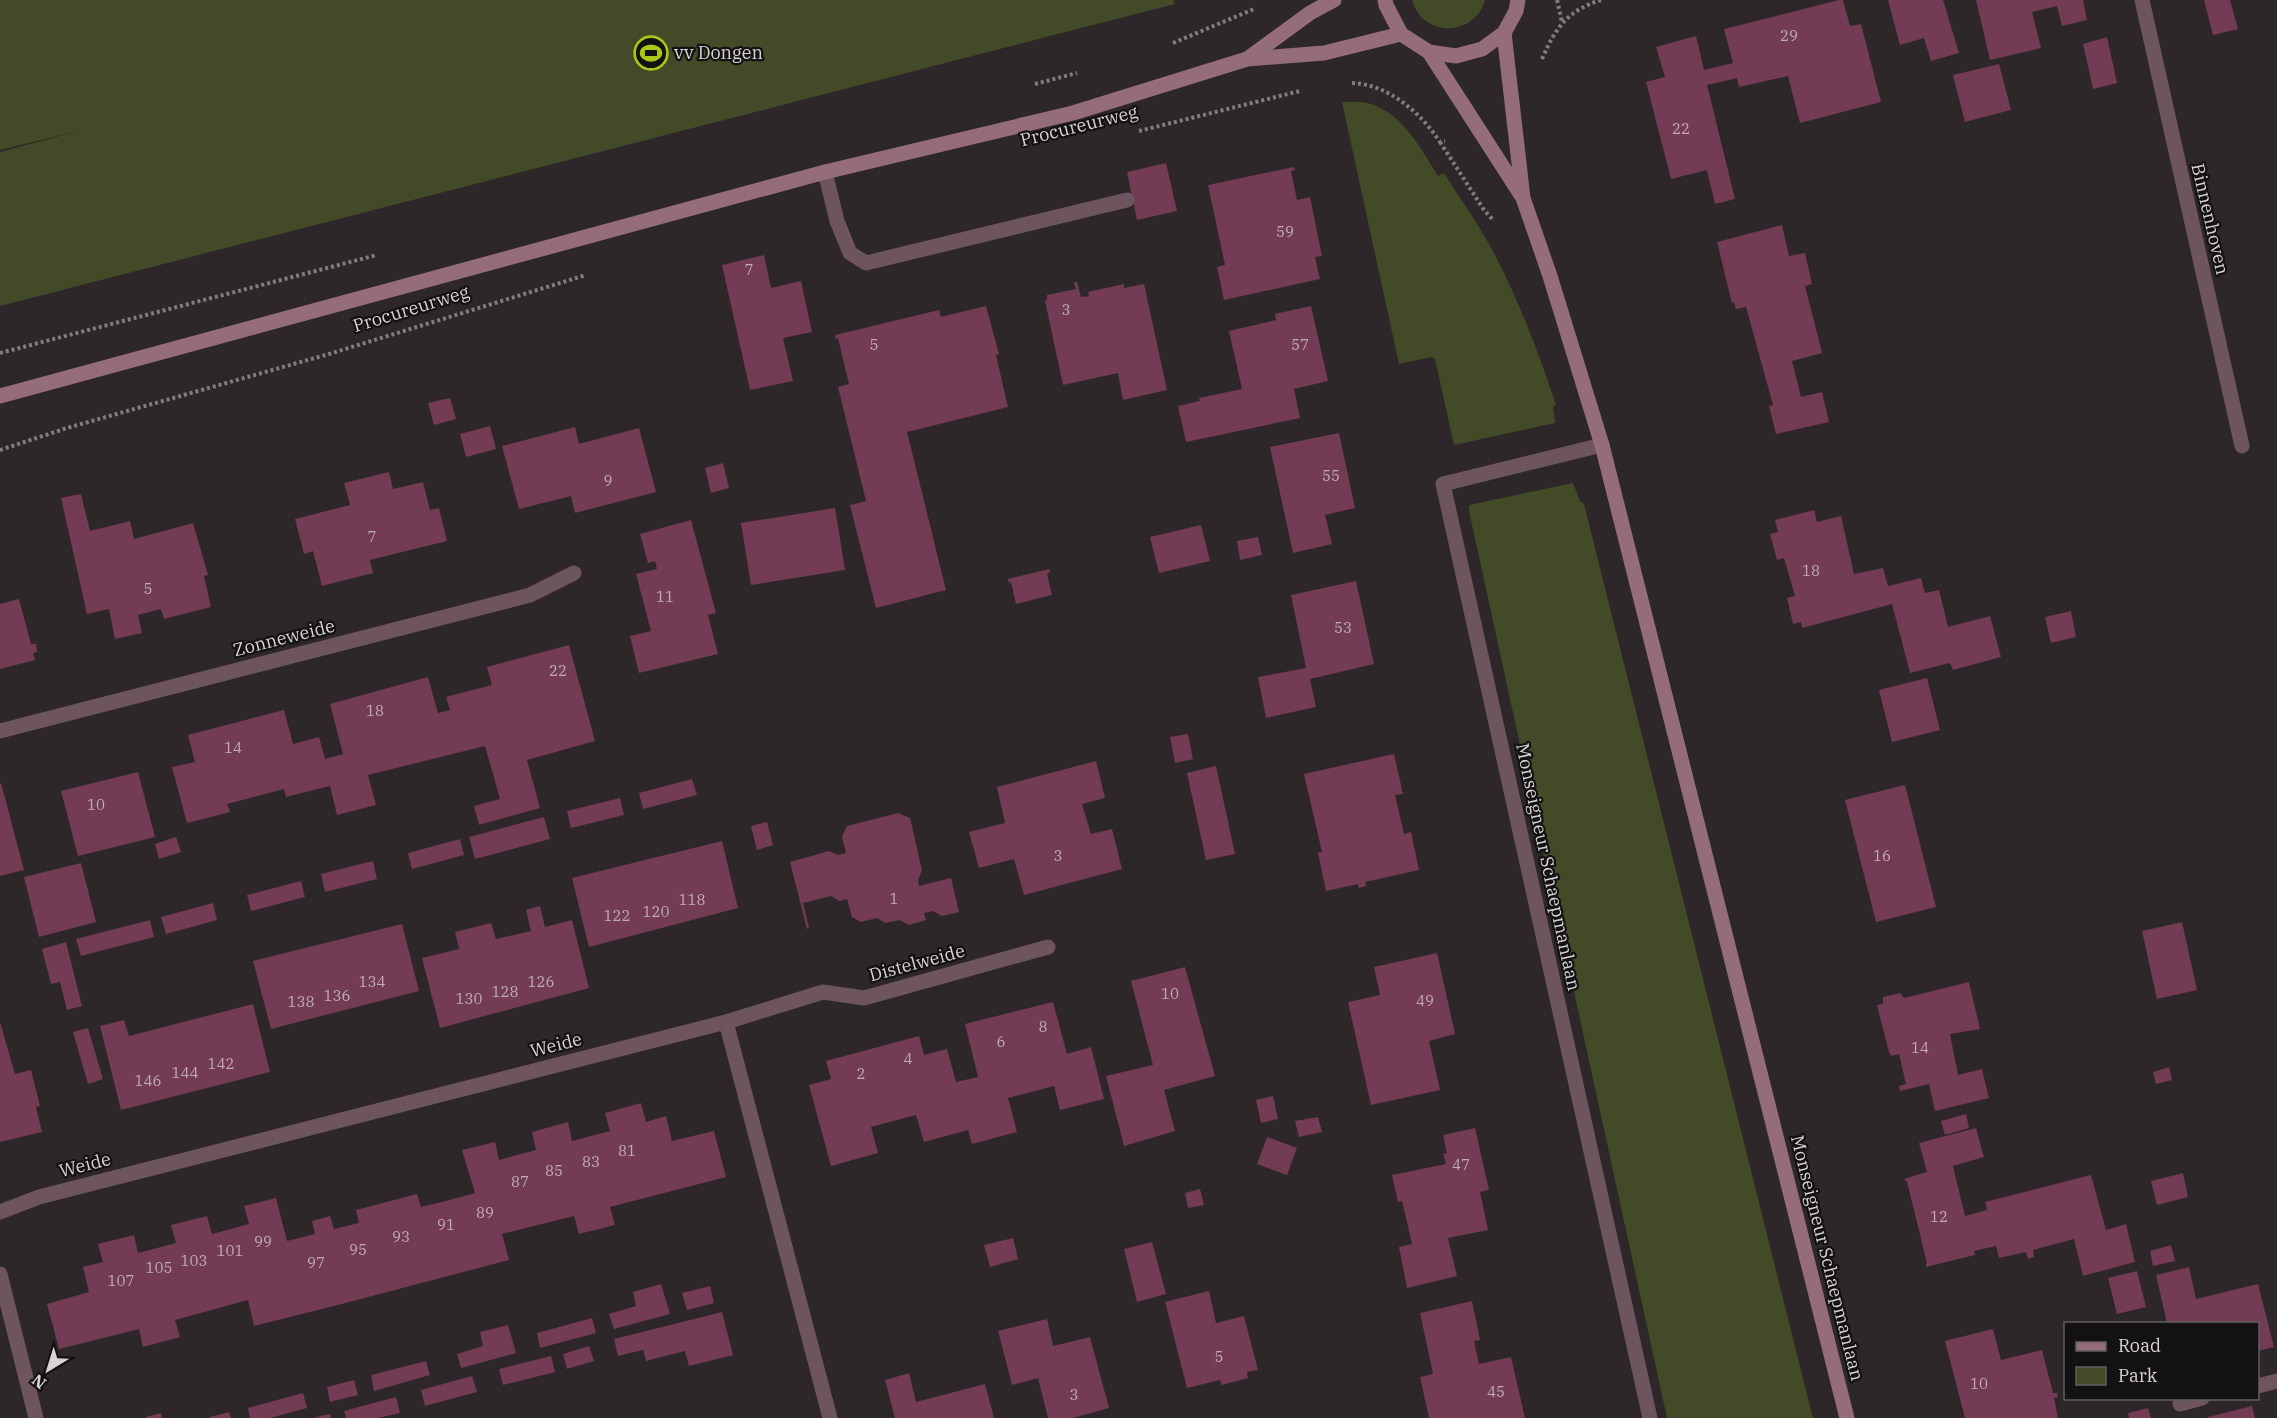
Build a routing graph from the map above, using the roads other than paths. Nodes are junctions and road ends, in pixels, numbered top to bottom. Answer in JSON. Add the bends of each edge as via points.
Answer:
{"nodes":[{"id":1,"x":1334,"y":0,"type":"edge"},
{"id":2,"x":1385,"y":0,"type":"edge"},
{"id":3,"x":1518,"y":0,"type":"edge"},
{"id":4,"x":2142,"y":0,"type":"edge"},
{"id":5,"x":1504,"y":33,"type":"junction"},
{"id":6,"x":1401,"y":34,"type":"junction"},
{"id":7,"x":1429,"y":52,"type":"junction"},
{"id":8,"x":1247,"y":59,"type":"junction"},
{"id":9,"x":825,"y":172,"type":"junction"},
{"id":10,"x":1523,"y":198,"type":"junction"},
{"id":11,"x":1127,"y":200,"type":"dead end"},
{"id":12,"x":0,"y":396,"type":"edge"},
{"id":13,"x":1602,"y":445,"type":"junction"},
{"id":14,"x":2242,"y":446,"type":"dead end"},
{"id":15,"x":574,"y":573,"type":"dead end"},
{"id":16,"x":0,"y":731,"type":"edge"},
{"id":17,"x":1048,"y":947,"type":"dead end"},
{"id":18,"x":726,"y":1022,"type":"junction"},
{"id":19,"x":0,"y":1212,"type":"edge"},
{"id":20,"x":0,"y":1274,"type":"edge"},
{"id":21,"x":2277,"y":1381,"type":"edge"},
{"id":22,"x":2259,"y":1386,"type":"edge"},
{"id":23,"x":2195,"y":1400,"type":"edge"},
{"id":24,"x":2180,"y":1404,"type":"dead end"},
{"id":25,"x":36,"y":1418,"type":"edge"},
{"id":26,"x":830,"y":1418,"type":"edge"},
{"id":27,"x":1650,"y":1418,"type":"edge"},
{"id":28,"x":1847,"y":1418,"type":"edge"}],
"edges":[{"from":1,"to":8,"type":"main road","name":"Procureurweg"},
{"from":2,"to":6,"type":"main road"},
{"from":3,"to":5,"type":"main road"},
{"from":4,"to":14,"type":"street","name":"Binnenhoven"},
{"from":5,"to":7,"type":"main road","via":[[1482,49],[1456,56]]},
{"from":5,"to":10,"type":"main road","name":"Monseigneur Schaepmanlaan"},
{"from":6,"to":7,"type":"main road"},
{"from":6,"to":8,"type":"main road","name":"Procureurweg","via":[[1324,53]]},
{"from":7,"to":10,"type":"main road","name":"Monseigneur Schaepmanlaan"},
{"from":8,"to":9,"type":"main road","name":"Procureurweg","via":[[1073,113]]},
{"from":9,"to":11,"type":"street","via":[[850,253],[866,263]]},
{"from":9,"to":12,"type":"main road","name":"Procureurweg"},
{"from":10,"to":13,"type":"main road","name":"Monseigneur Schaepmanlaan"},
{"from":13,"to":27,"type":"street","name":"Monseigneur Schaepmanlaan","via":[[1443,484]]},
{"from":13,"to":28,"type":"main road","name":"Monseigneur Schaepmanlaan"},
{"from":15,"to":16,"type":"street","name":"Zonneweide","via":[[530,595]]},
{"from":17,"to":18,"type":"street","name":"Distelweide","via":[[864,998],[823,992]]},
{"from":18,"to":19,"type":"street","name":"Weide","via":[[51,1194]]},
{"from":18,"to":26,"type":"street"},
{"from":20,"to":25,"type":"street"},
{"from":21,"to":22,"type":"street"},
{"from":23,"to":24,"type":"street"}]}
